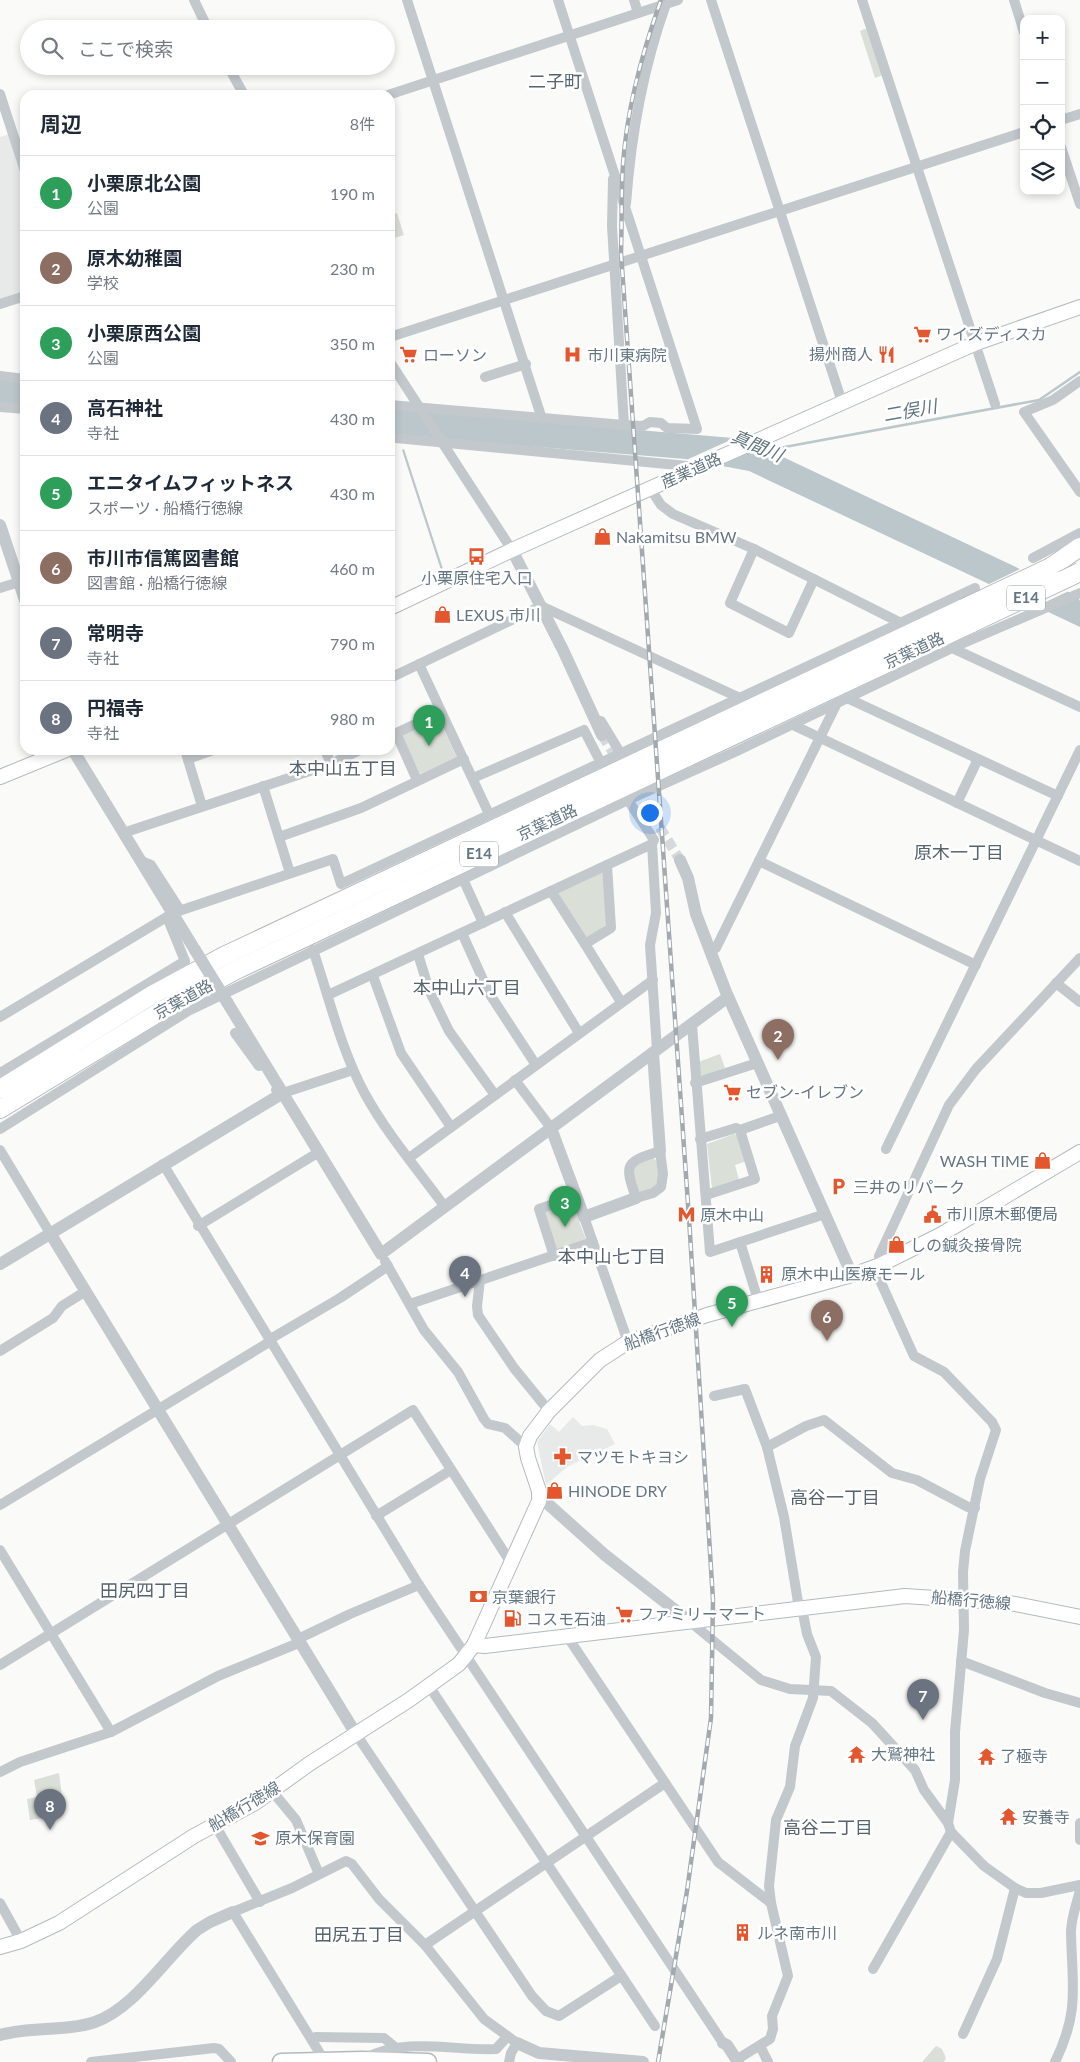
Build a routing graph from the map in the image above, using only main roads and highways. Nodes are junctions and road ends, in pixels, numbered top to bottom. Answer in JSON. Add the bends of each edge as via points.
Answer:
{"nodes":[{"id":1,"x":1080,"y":307,"type":"edge"},
{"id":2,"x":1080,"y":547,"type":"edge"},
{"id":3,"x":1080,"y":553,"type":"edge"},
{"id":4,"x":1051,"y":566,"type":"junction"},
{"id":5,"x":1080,"y":572,"type":"edge"},
{"id":6,"x":395,"y":606,"type":"edge"},
{"id":7,"x":968,"y":615,"type":"junction"},
{"id":8,"x":54,"y":755,"type":"edge"},
{"id":9,"x":0,"y":777,"type":"edge"},
{"id":10,"x":0,"y":1089,"type":"edge"},
{"id":11,"x":0,"y":1109,"type":"edge"},
{"id":12,"x":1080,"y":1152,"type":"edge"},
{"id":13,"x":1080,"y":1617,"type":"edge"},
{"id":14,"x":474,"y":1645,"type":"junction"},
{"id":15,"x":0,"y":1948,"type":"edge"},
{"id":16,"x":324,"y":2061,"type":"edge"},
{"id":17,"x":282,"y":2062,"type":"edge"},
{"id":18,"x":428,"y":2062,"type":"edge"}],
"edges":[{"from":1,"to":6,"type":"main road","name":"産業道路","via":[[974,344],[512,550]]},
{"from":2,"to":4,"type":"highway"},
{"from":3,"to":4,"type":"highway","name":"京葉道路","number":"E14"},
{"from":4,"to":7,"type":"highway","name":"京葉道路","number":"E14","bridge":true},
{"from":5,"to":7,"type":"highway","name":"京葉道路","number":"E14","bridge":true},
{"from":7,"to":10,"type":"highway","name":"京葉道路","number":"E14","via":[[232,952],[152,996]]},
{"from":7,"to":11,"type":"highway","name":"京葉道路","number":"E14","via":[[234,971],[161,1011]]},
{"from":8,"to":9,"type":"main road"},
{"from":12,"to":14,"type":"main road","name":"船橋行徳線","via":[[940,1234],[877,1266],[707,1315],[628,1342],[600,1360],[549,1411],[526,1446],[539,1501]]},
{"from":13,"to":14,"type":"main road","name":"船橋行徳線","via":[[1010,1603],[905,1596]]},
{"from":14,"to":15,"type":"main road","name":"船橋行徳線","via":[[465,1657],[429,1686],[256,1803],[194,1836],[59,1923]]},
{"from":16,"to":17,"type":"highway"},
{"from":16,"to":18,"type":"highway"}]}
